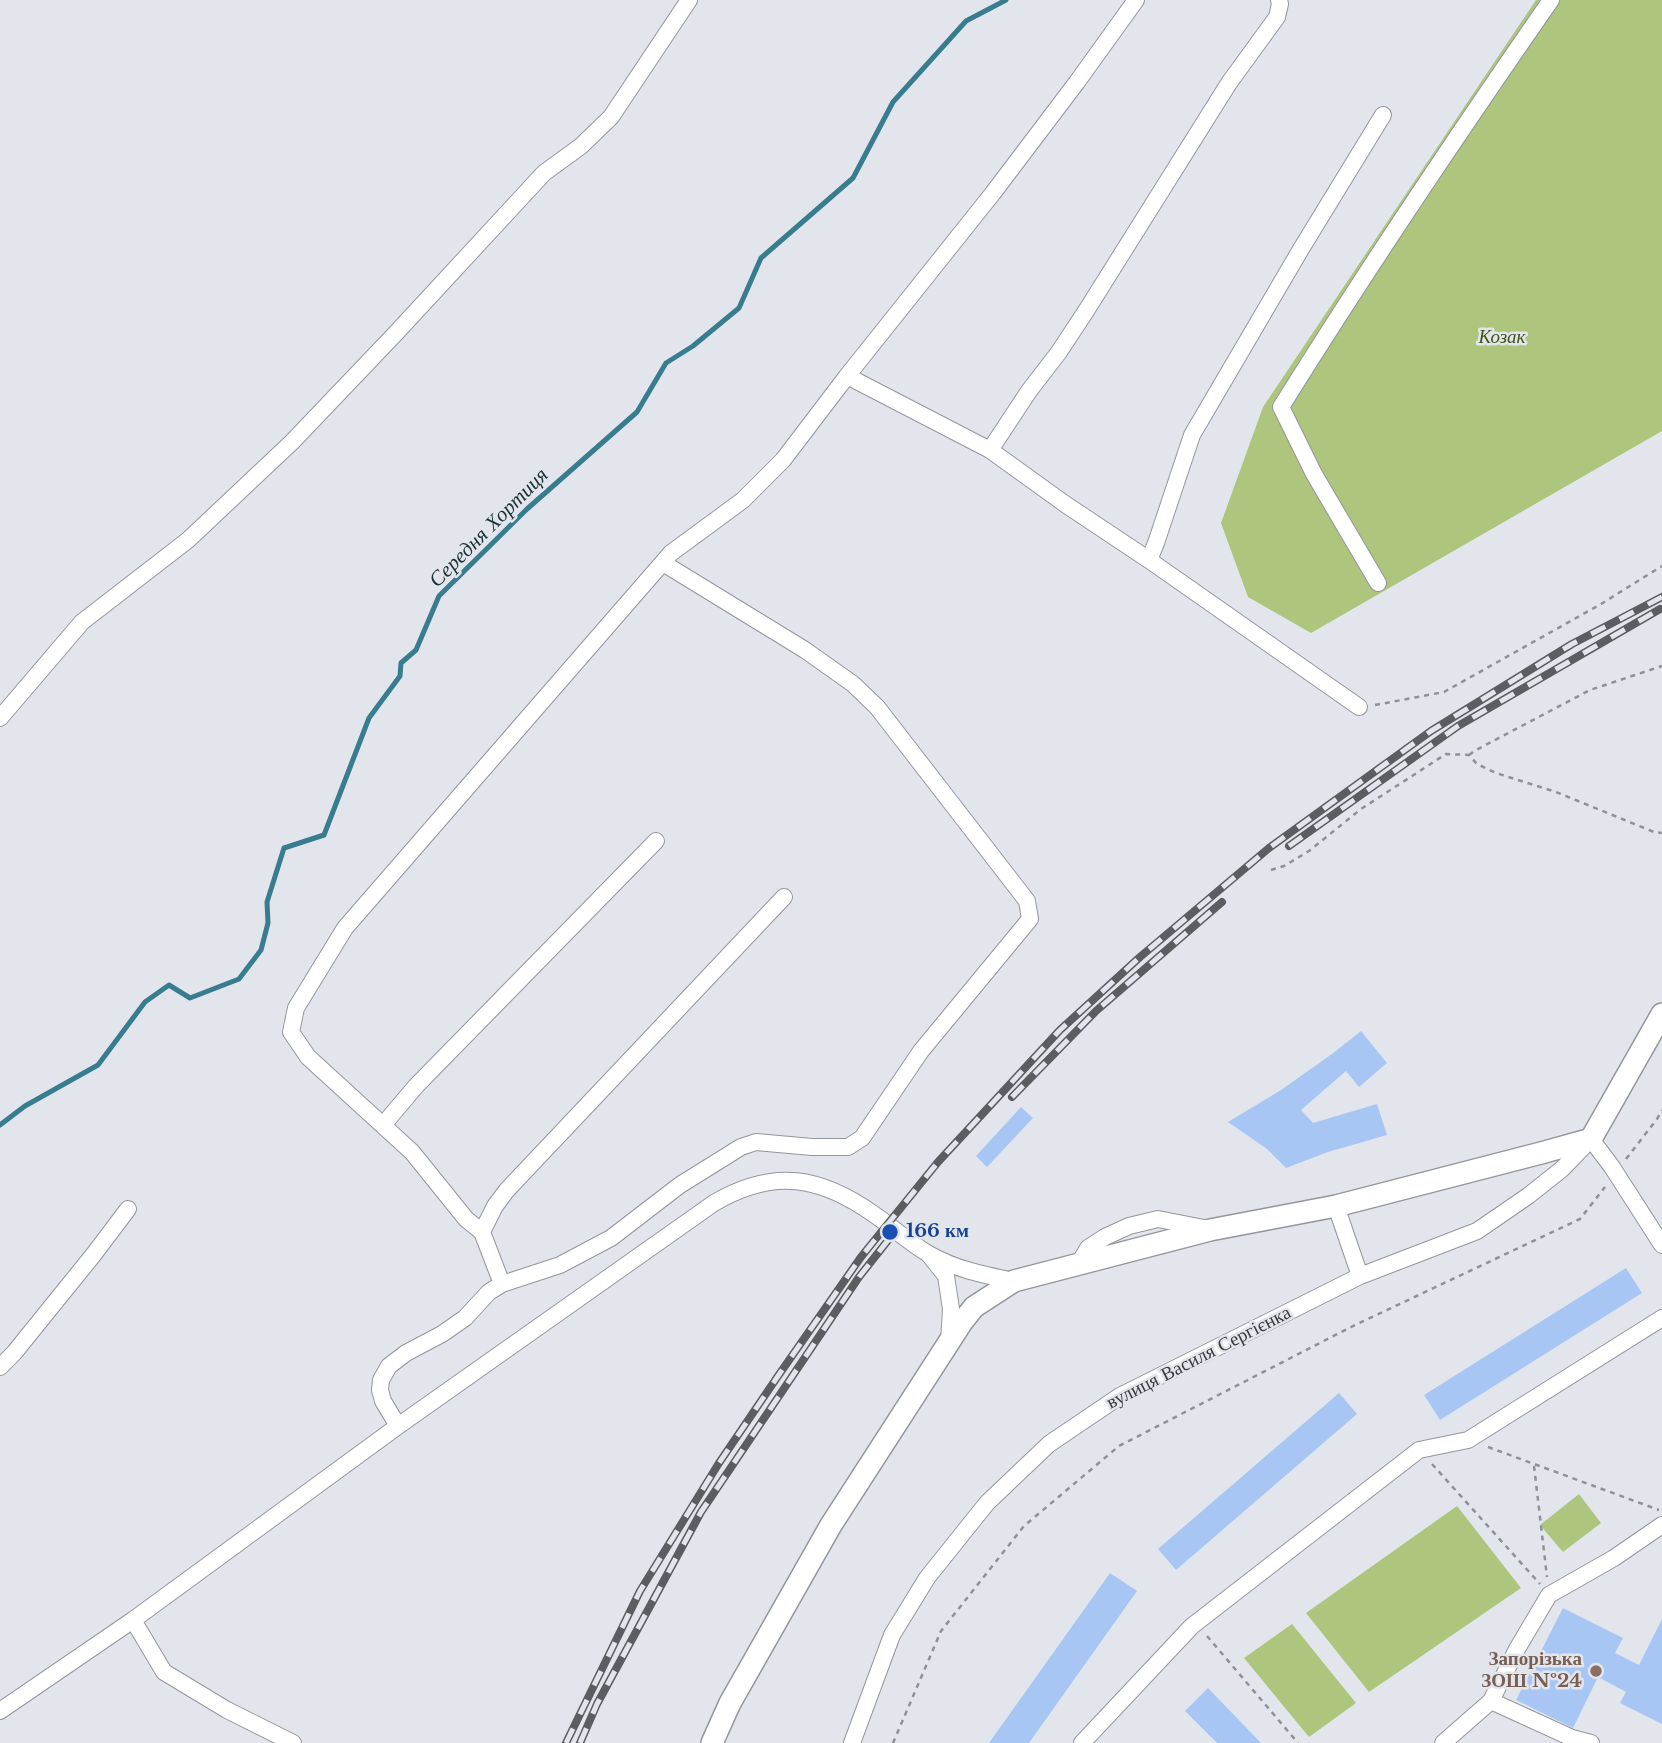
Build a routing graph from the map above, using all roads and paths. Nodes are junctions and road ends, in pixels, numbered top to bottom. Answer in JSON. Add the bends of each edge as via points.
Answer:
{"nodes":[{"id":1,"x":689,"y":0,"type":"edge"},
{"id":2,"x":1136,"y":0,"type":"edge"},
{"id":3,"x":1279,"y":0,"type":"edge"},
{"id":4,"x":1551,"y":0,"type":"edge"},
{"id":5,"x":1383,"y":115,"type":"dead end"},
{"id":6,"x":847,"y":376,"type":"junction"},
{"id":7,"x":990,"y":450,"type":"junction"},
{"id":8,"x":1149,"y":560,"type":"junction"},
{"id":9,"x":663,"y":563,"type":"junction"},
{"id":10,"x":1662,"y":566,"type":"edge"},
{"id":11,"x":1378,"y":583,"type":"dead end"},
{"id":12,"x":1662,"y":666,"type":"edge"},
{"id":13,"x":1359,"y":707,"type":"joint"},
{"id":14,"x":0,"y":718,"type":"edge"},
{"id":15,"x":1469,"y":755,"type":"junction"},
{"id":16,"x":1662,"y":832,"type":"edge"},
{"id":17,"x":656,"y":841,"type":"dead end"},
{"id":18,"x":1271,"y":870,"type":"dead end"},
{"id":19,"x":783,"y":897,"type":"dead end"},
{"id":20,"x":1662,"y":1014,"type":"edge"},
{"id":21,"x":1662,"y":1110,"type":"edge"},
{"id":22,"x":383,"y":1125,"type":"junction"},
{"id":23,"x":1591,"y":1139,"type":"junction"},
{"id":24,"x":1616,"y":1173,"type":"junction"},
{"id":25,"x":1336,"y":1206,"type":"junction"},
{"id":26,"x":128,"y":1209,"type":"dead end"},
{"id":27,"x":482,"y":1232,"type":"junction"},
{"id":28,"x":1662,"y":1245,"type":"edge"},
{"id":29,"x":928,"y":1254,"type":"junction"},
{"id":30,"x":1360,"y":1276,"type":"junction"},
{"id":31,"x":1014,"y":1281,"type":"junction"},
{"id":32,"x":502,"y":1284,"type":"junction"},
{"id":33,"x":1662,"y":1318,"type":"edge"},
{"id":34,"x":949,"y":1342,"type":"junction"},
{"id":35,"x":0,"y":1367,"type":"edge"},
{"id":36,"x":398,"y":1426,"type":"junction"},
{"id":37,"x":1468,"y":1440,"type":"junction"},
{"id":38,"x":1419,"y":1450,"type":"junction"},
{"id":39,"x":1534,"y":1464,"type":"junction"},
{"id":40,"x":1662,"y":1511,"type":"edge"},
{"id":41,"x":1662,"y":1525,"type":"edge"},
{"id":42,"x":1549,"y":1595,"type":"junction"},
{"id":43,"x":132,"y":1620,"type":"junction"},
{"id":44,"x":1196,"y":1623,"type":"junction"},
{"id":45,"x":1491,"y":1701,"type":"junction"},
{"id":46,"x":0,"y":1711,"type":"edge"},
{"id":47,"x":293,"y":1743,"type":"edge"},
{"id":48,"x":712,"y":1743,"type":"edge"},
{"id":49,"x":852,"y":1743,"type":"edge"},
{"id":50,"x":893,"y":1743,"type":"edge"},
{"id":51,"x":1082,"y":1743,"type":"edge"},
{"id":52,"x":1298,"y":1743,"type":"edge"},
{"id":53,"x":1443,"y":1743,"type":"edge"},
{"id":54,"x":1591,"y":1743,"type":"edge"}],
"edges":[{"from":1,"to":14,"type":"street","via":[[611,117],[544,173],[292,442],[188,540],[82,622]]},
{"from":2,"to":6,"type":"street","via":[[993,194]]},
{"from":3,"to":7,"type":"street","via":[[1277,17],[1229,83],[1086,311]]},
{"from":4,"to":11,"type":"street","via":[[1281,407]]},
{"from":5,"to":8,"type":"street","via":[[1192,435]]},
{"from":6,"to":7,"type":"street"},
{"from":6,"to":9,"type":"street","via":[[783,460],[743,500]]},
{"from":7,"to":8,"type":"street"},
{"from":8,"to":13,"type":"street"},
{"from":9,"to":22,"type":"street","via":[[345,928],[296,1008],[291,1032],[308,1058]]},
{"from":9,"to":32,"type":"street","via":[[805,650],[877,707],[1027,901],[1030,919],[921,1051],[862,1138],[848,1147],[756,1142],[741,1147],[680,1185],[611,1238],[560,1265]]},
{"from":10,"to":13,"type":"path","via":[[1444,692]]},
{"from":12,"to":15,"type":"path","via":[[1591,690]]},
{"from":15,"to":16,"type":"path","via":[[1496,773]]},
{"from":15,"to":18,"type":"path","via":[[1446,754],[1361,808],[1309,851]]},
{"from":17,"to":22,"type":"street"},
{"from":19,"to":27,"type":"street","via":[[507,1190]]},
{"from":20,"to":23,"type":"main road","name":"вулиця Василя Сергієнка"},
{"from":21,"to":24,"type":"path"},
{"from":22,"to":27,"type":"street"},
{"from":23,"to":24,"type":"street"},
{"from":23,"to":25,"type":"main road"},
{"from":23,"to":30,"type":"street","name":"вулиця Василя Сергієнка","via":[[1562,1169],[1478,1231]]},
{"from":24,"to":28,"type":"street"},
{"from":24,"to":50,"type":"path","via":[[1580,1219],[1353,1326],[1119,1446],[1024,1526],[941,1631]]},
{"from":25,"to":30,"type":"street"},
{"from":25,"to":31,"type":"main road","via":[[1210,1230]]},
{"from":26,"to":35,"type":"street"},
{"from":27,"to":32,"type":"street"},
{"from":29,"to":31,"type":"street","via":[[974,1273]]},
{"from":29,"to":34,"type":"street","via":[[946,1276],[951,1308]]},
{"from":29,"to":36,"type":"street","via":[[871,1212],[822,1185],[783,1180],[752,1185],[714,1203]]},
{"from":30,"to":49,"type":"street","name":"вулиця Василя Сергієнка","via":[[1120,1395],[1049,1444],[987,1503],[927,1578],[892,1635]]},
{"from":31,"to":34,"type":"main road","via":[[974,1307]]},
{"from":32,"to":36,"type":"street","via":[[466,1318],[389,1366],[380,1390]]},
{"from":33,"to":37,"type":"street"},
{"from":34,"to":48,"type":"main road","via":[[831,1525]]},
{"from":36,"to":43,"type":"street"},
{"from":37,"to":38,"type":"street"},
{"from":37,"to":39,"type":"path"},
{"from":38,"to":42,"type":"path"},
{"from":38,"to":44,"type":"street"},
{"from":39,"to":40,"type":"path"},
{"from":39,"to":42,"type":"path"},
{"from":41,"to":42,"type":"street"},
{"from":42,"to":45,"type":"street"},
{"from":43,"to":46,"type":"street"},
{"from":43,"to":47,"type":"street","via":[[164,1672]]},
{"from":44,"to":51,"type":"street"},
{"from":44,"to":52,"type":"path"},
{"from":45,"to":53,"type":"street"},
{"from":45,"to":54,"type":"street"}]}
